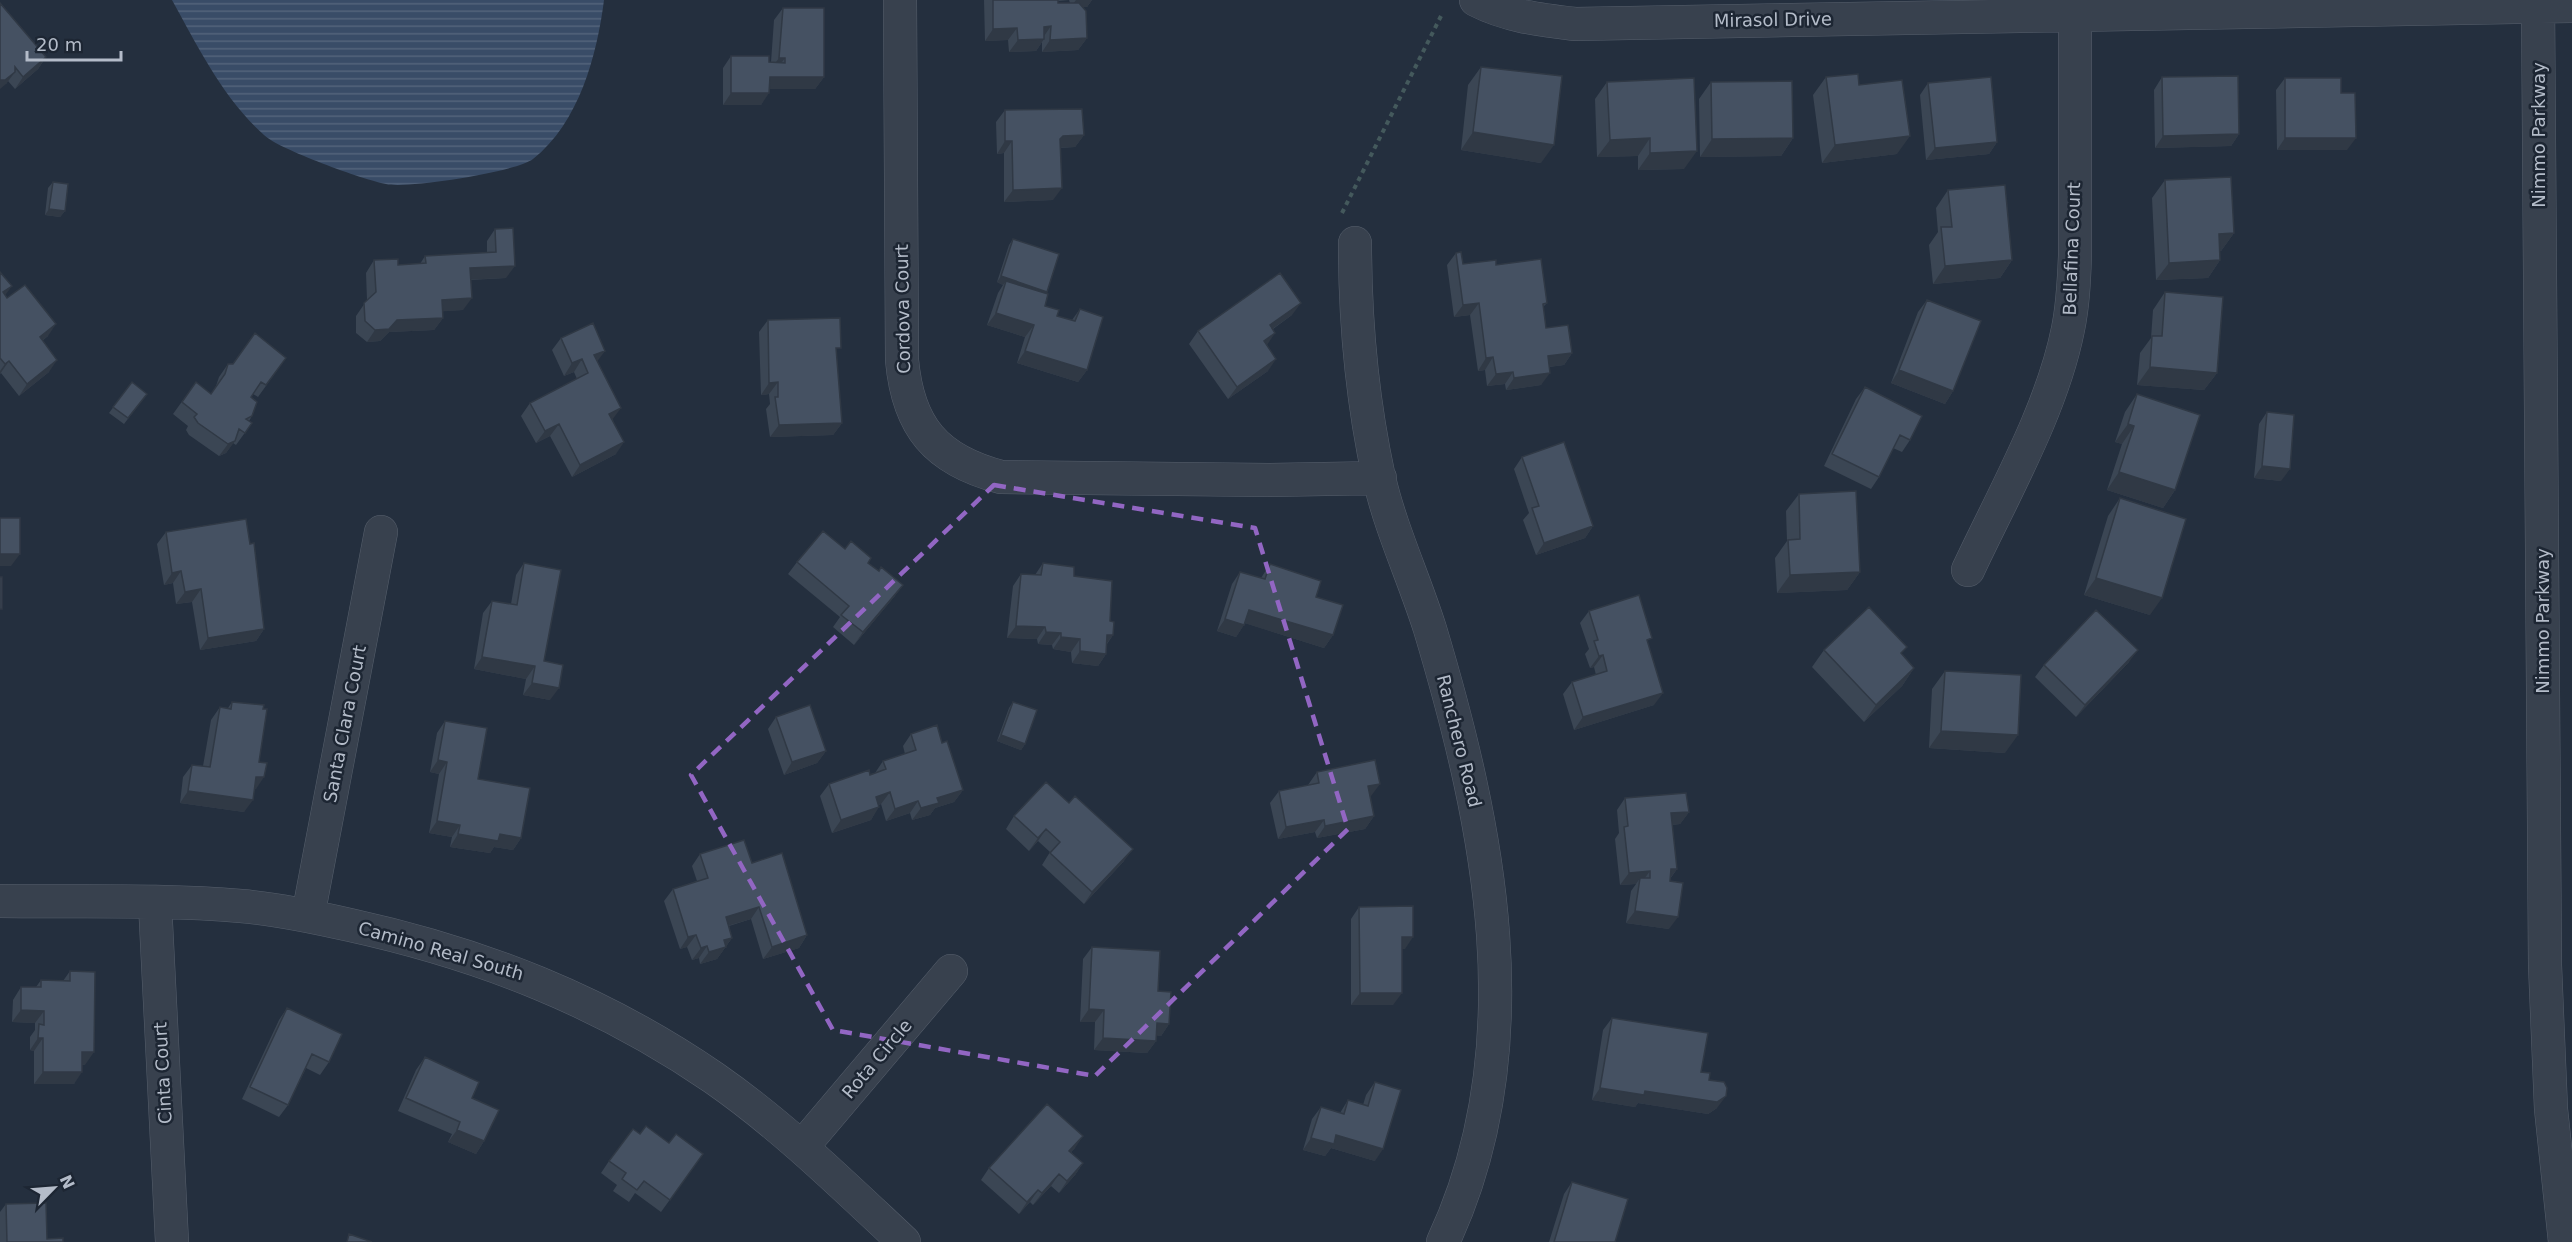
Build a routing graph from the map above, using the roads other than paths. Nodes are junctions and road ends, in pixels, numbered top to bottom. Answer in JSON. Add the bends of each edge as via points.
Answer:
{"nodes":[{"id":1,"x":900,"y":0,"type":"edge"},
{"id":2,"x":1476,"y":0,"type":"edge"},
{"id":3,"x":2538,"y":3,"type":"edge"},
{"id":4,"x":2572,"y":6,"type":"edge"},
{"id":5,"x":2075,"y":7,"type":"edge"},
{"id":6,"x":1718,"y":10,"type":"edge"},
{"id":7,"x":1346,"y":230,"type":"road end"},
{"id":8,"x":1380,"y":478,"type":"junction"},
{"id":9,"x":381,"y":532,"type":"dead end"},
{"id":10,"x":1968,"y":570,"type":"dead end"},
{"id":11,"x":0,"y":901,"type":"edge"},
{"id":12,"x":155,"y":903,"type":"junction"},
{"id":13,"x":308,"y":916,"type":"junction"},
{"id":14,"x":951,"y":971,"type":"dead end"},
{"id":15,"x":802,"y":1147,"type":"junction"},
{"id":16,"x":172,"y":1242,"type":"edge"},
{"id":17,"x":904,"y":1242,"type":"edge"},
{"id":18,"x":1443,"y":1242,"type":"edge"},
{"id":19,"x":2565,"y":1242,"type":"edge"}],
"edges":[{"from":1,"to":8,"type":"street","name":"Cordova Court","via":[[902,360],[912,411],[927,436],[947,456],[973,470],[1001,477]]},
{"from":2,"to":6,"type":"street","name":"Mirasol Drive","via":[[1531,19],[1575,24]]},
{"from":3,"to":4,"type":"street","name":"Mirasol Drive"},
{"from":3,"to":5,"type":"street","name":"Mirasol Drive"},
{"from":3,"to":19,"type":"street","name":"Nimmo Parkway","via":[[2545,965],[2551,1109]]},
{"from":5,"to":6,"type":"street","name":"Mirasol Drive"},
{"from":5,"to":10,"type":"street","name":"Bellafina Court","via":[[2075,256],[2068,329],[2046,402]]},
{"from":7,"to":8,"type":"street","name":"Ranchero Road","via":[[1362,381]]},
{"from":8,"to":18,"type":"street","name":"Ranchero Road","via":[[1462,738],[1485,855],[1496,952],[1496,1022],[1488,1090],[1473,1158]]},
{"from":9,"to":13,"type":"street","name":"Santa Clara Court"},
{"from":11,"to":12,"type":"street","name":"Camino Real South"},
{"from":12,"to":13,"type":"street","name":"Camino Real South","via":[[242,906]]},
{"from":12,"to":16,"type":"street","name":"Cinta Court"},
{"from":13,"to":15,"type":"street","name":"Camino Real South","via":[[393,934],[540,981],[621,1021],[714,1078]]},
{"from":14,"to":15,"type":"street","name":"Rota Circle"},
{"from":15,"to":17,"type":"street","name":"Camino Real South"}]}
